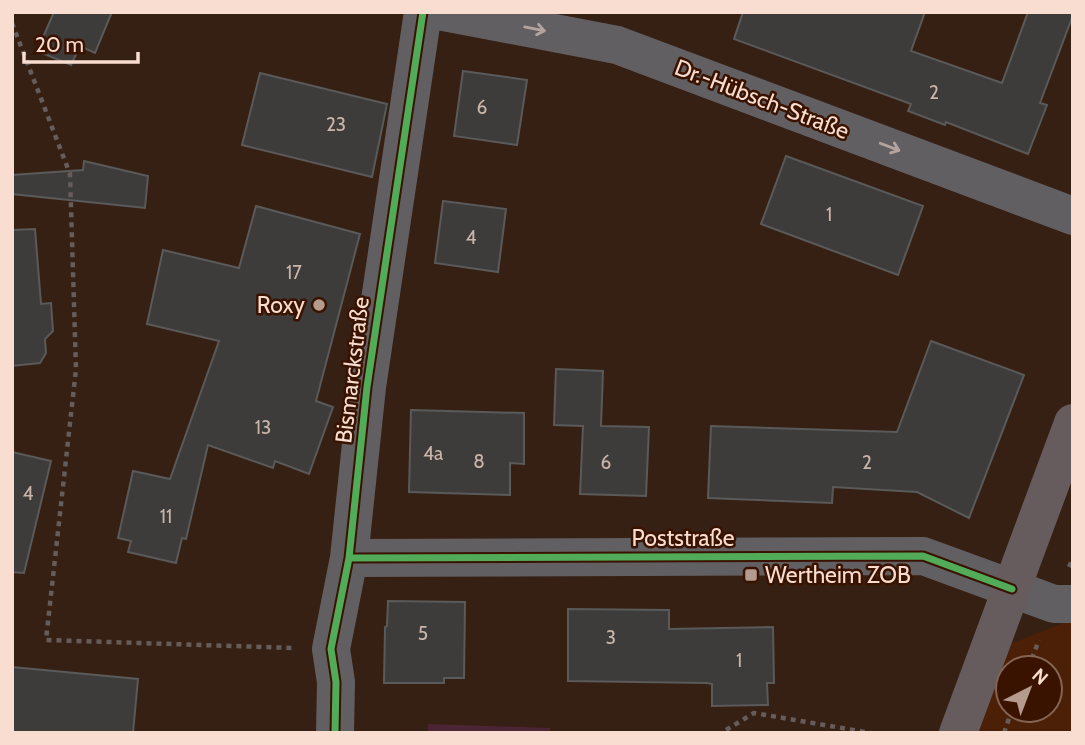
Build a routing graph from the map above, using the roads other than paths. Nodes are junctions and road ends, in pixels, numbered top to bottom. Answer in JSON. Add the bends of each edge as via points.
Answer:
{"nodes":[{"id":1,"x":423,"y":12,"type":"edge"},
{"id":2,"x":444,"y":12,"type":"edge"},
{"id":3,"x":1073,"y":216,"type":"edge"},
{"id":4,"x":1069,"y":446,"type":"edge"},
{"id":5,"x":349,"y":558,"type":"junction"},
{"id":6,"x":1012,"y":589,"type":"junction"},
{"id":7,"x":1073,"y":604,"type":"edge"},
{"id":8,"x":335,"y":733,"type":"edge"},
{"id":9,"x":958,"y":733,"type":"edge"}],
"edges":[{"from":1,"to":5,"type":"street","name":"Bismarckstraße","via":[[367,387]]},
{"from":2,"to":3,"type":"street","name":"Dr.-Hübsch-Straße","one_way":true,"via":[[617,45]]},
{"from":4,"to":6,"type":"main road"},
{"from":5,"to":6,"type":"street","name":"Poststraße","via":[[923,556]]},
{"from":5,"to":8,"type":"street","name":"Bismarckstraße","via":[[331,649]]},
{"from":6,"to":7,"type":"street","name":"Poststraße","via":[[1054,604]]},
{"from":6,"to":9,"type":"main road"}]}
